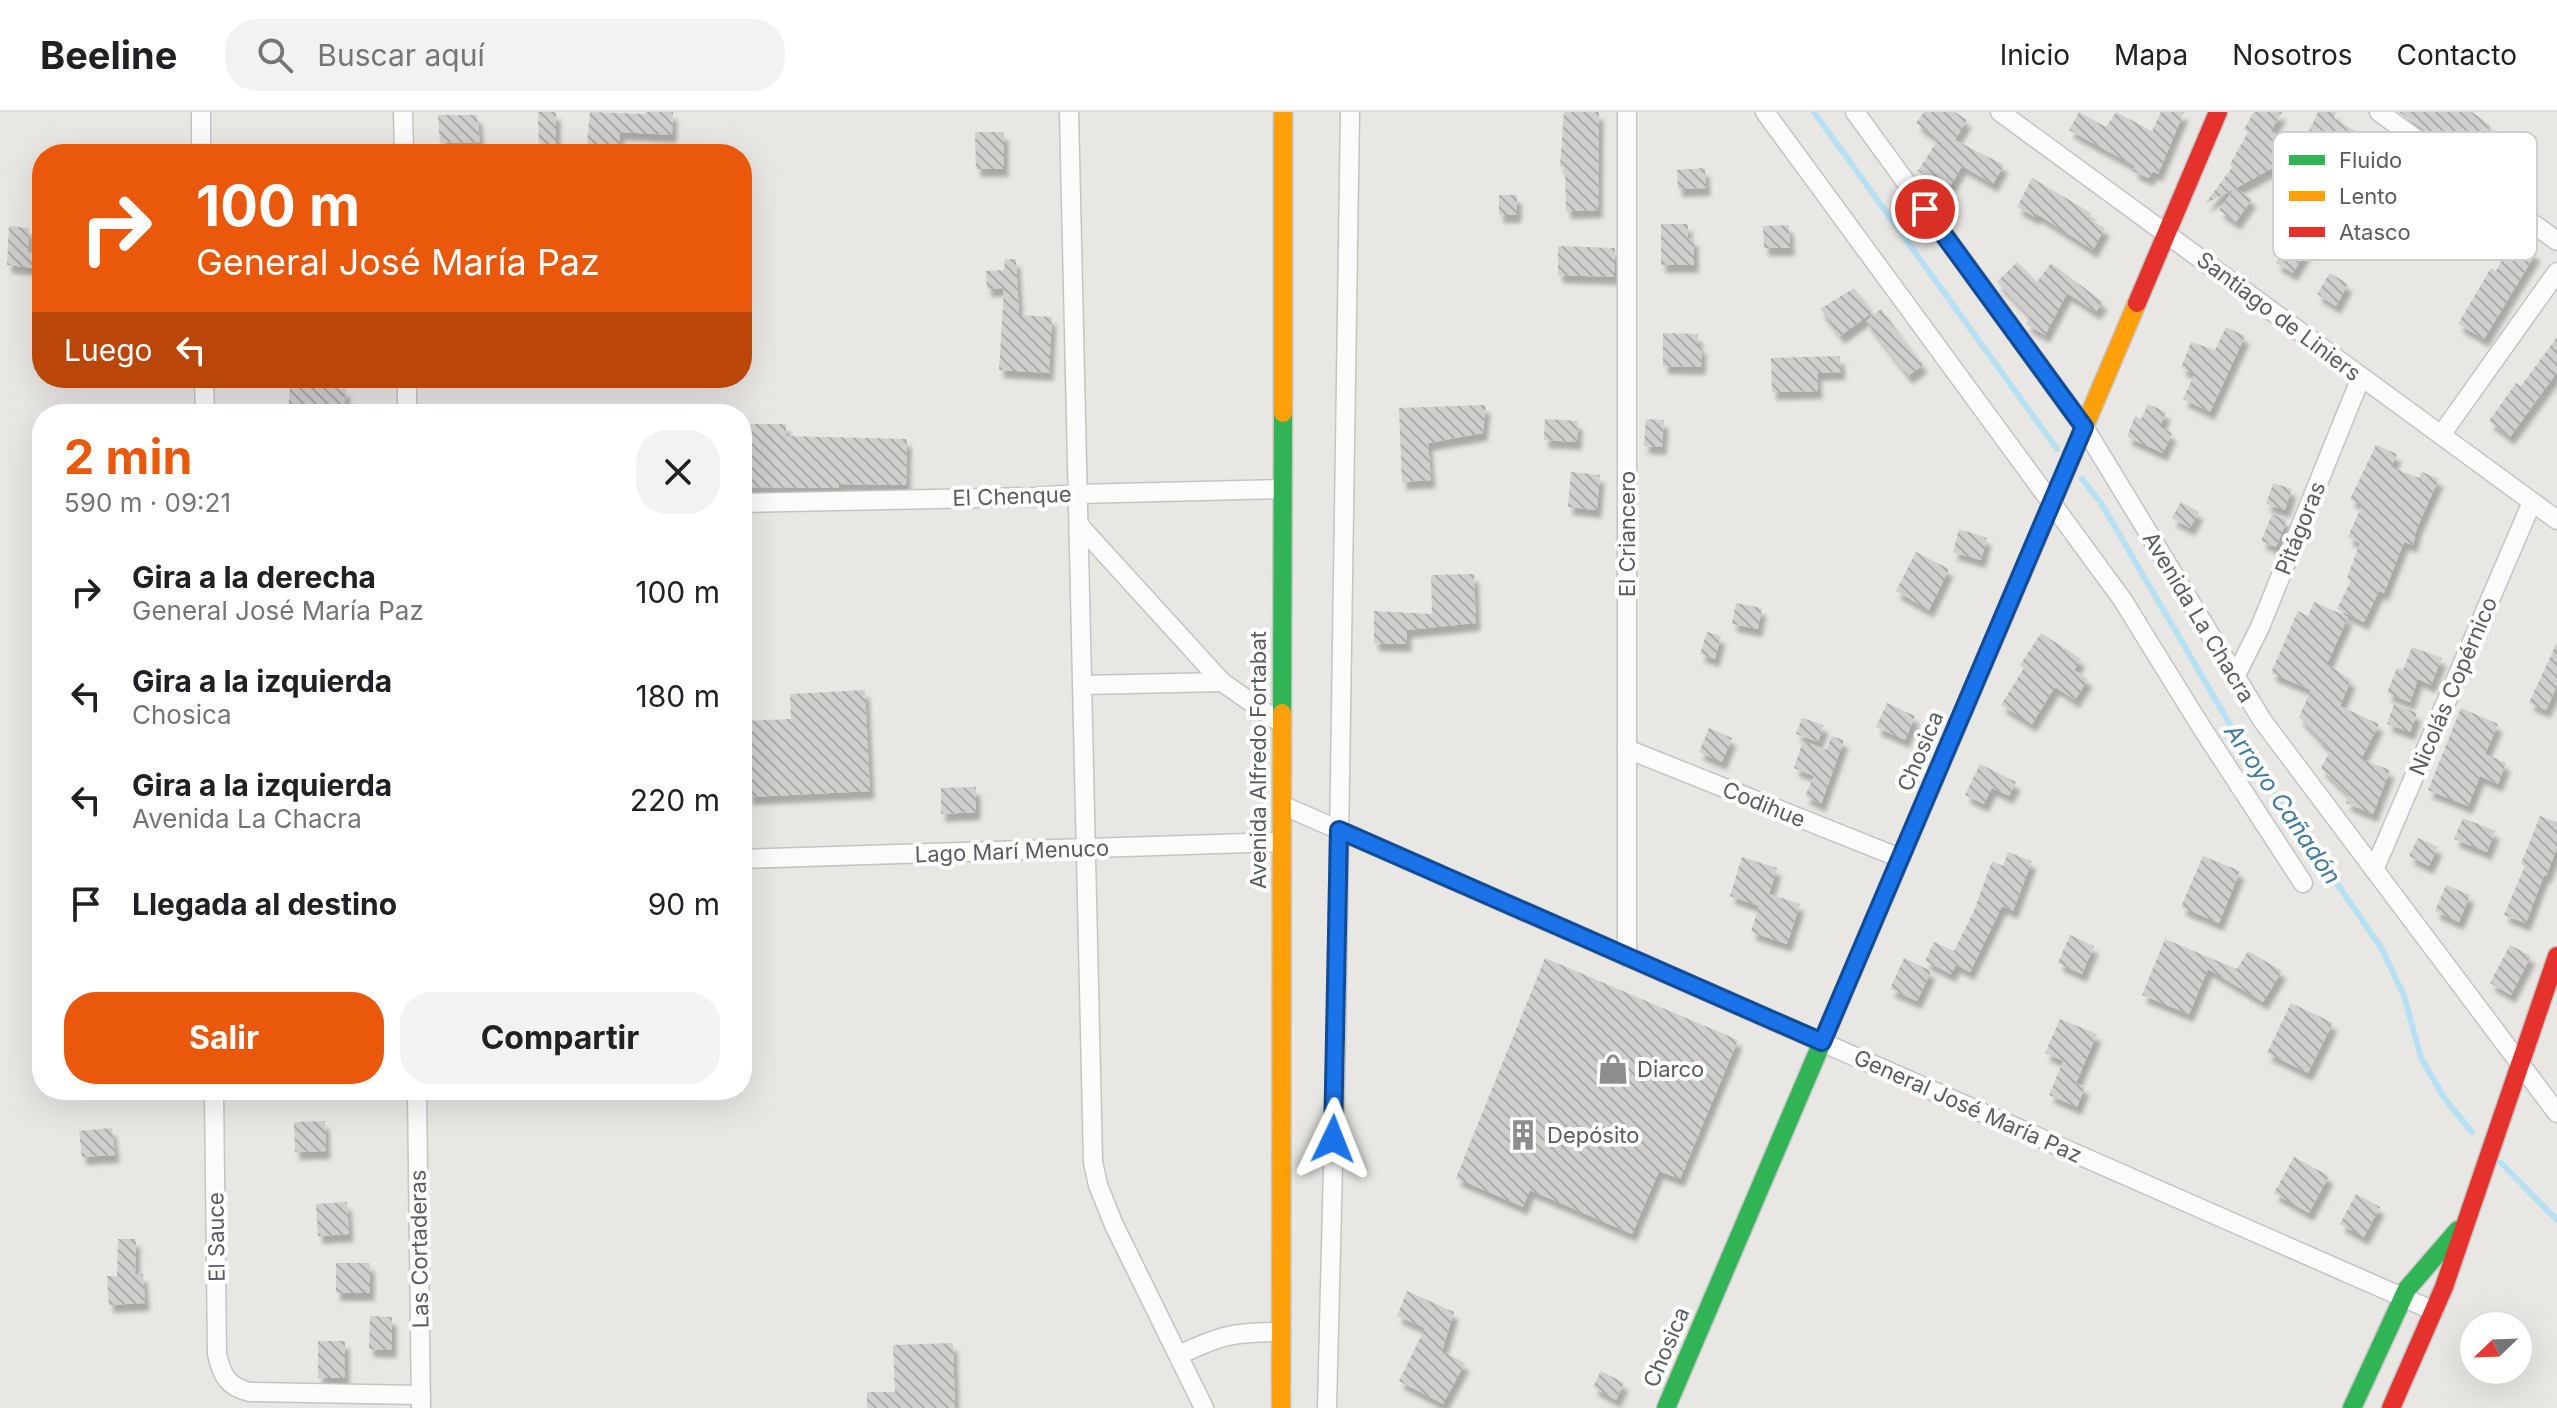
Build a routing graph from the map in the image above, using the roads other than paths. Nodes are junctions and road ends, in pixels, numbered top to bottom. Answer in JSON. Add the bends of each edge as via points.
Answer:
{"nodes":[{"id":1,"x":201,"y":112,"type":"edge"},
{"id":2,"x":403,"y":112,"type":"edge"},
{"id":3,"x":1069,"y":112,"type":"edge"},
{"id":4,"x":1283,"y":112,"type":"edge"},
{"id":5,"x":1350,"y":112,"type":"edge"},
{"id":6,"x":1627,"y":112,"type":"edge"},
{"id":7,"x":1765,"y":112,"type":"edge"},
{"id":8,"x":1855,"y":112,"type":"edge"},
{"id":9,"x":2000,"y":112,"type":"edge"},
{"id":10,"x":2218,"y":112,"type":"edge"},
{"id":11,"x":2379,"y":112,"type":"edge"},
{"id":12,"x":2022,"y":119,"type":"edge"},
{"id":13,"x":2407,"y":132,"type":"edge"},
{"id":14,"x":201,"y":144,"type":"edge"},
{"id":15,"x":404,"y":144,"type":"edge"},
{"id":16,"x":2537,"y":227,"type":"edge"},
{"id":17,"x":2167,"y":233,"type":"junction"},
{"id":18,"x":2557,"y":241,"type":"edge"},
{"id":19,"x":2557,"y":272,"type":"edge"},
{"id":20,"x":2361,"y":377,"type":"junction"},
{"id":21,"x":2084,"y":427,"type":"junction"},
{"id":22,"x":2441,"y":435,"type":"junction"},
{"id":23,"x":1282,"y":489,"type":"junction"},
{"id":24,"x":1078,"y":494,"type":"junction"},
{"id":25,"x":2052,"y":502,"type":"junction"},
{"id":26,"x":2532,"y":502,"type":"junction"},
{"id":27,"x":752,"y":503,"type":"edge"},
{"id":28,"x":2557,"y":520,"type":"edge"},
{"id":29,"x":1079,"y":525,"type":"junction"},
{"id":30,"x":2235,"y":677,"type":"junction"},
{"id":31,"x":1222,"y":682,"type":"junction"},
{"id":32,"x":1082,"y":685,"type":"junction"},
{"id":33,"x":1282,"y":724,"type":"junction"},
{"id":34,"x":1627,"y":749,"type":"junction"},
{"id":35,"x":1282,"y":805,"type":"junction"},
{"id":36,"x":1339,"y":830,"type":"junction"},
{"id":37,"x":1282,"y":842,"type":"junction"},
{"id":38,"x":1086,"y":849,"type":"junction"},
{"id":39,"x":1900,"y":858,"type":"junction"},
{"id":40,"x":752,"y":859,"type":"edge"},
{"id":41,"x":2374,"y":870,"type":"junction"},
{"id":42,"x":2303,"y":883,"type":"dead end"},
{"id":43,"x":2557,"y":956,"type":"edge"},
{"id":44,"x":1627,"y":957,"type":"junction"},
{"id":45,"x":2557,"y":1000,"type":"edge"},
{"id":46,"x":1822,"y":1042,"type":"junction"},
{"id":47,"x":2519,"y":1062,"type":"junction"},
{"id":48,"x":214,"y":1100,"type":"edge"},
{"id":49,"x":417,"y":1100,"type":"edge"},
{"id":50,"x":2557,"y":1113,"type":"edge"},
{"id":51,"x":2466,"y":1221,"type":"junction"},
{"id":52,"x":2403,"y":1297,"type":"junction"},
{"id":53,"x":2434,"y":1311,"type":"junction"},
{"id":54,"x":1281,"y":1332,"type":"junction"},
{"id":55,"x":1179,"y":1355,"type":"junction"},
{"id":56,"x":421,"y":1402,"type":"edge"},
{"id":57,"x":1204,"y":1408,"type":"edge"},
{"id":58,"x":1281,"y":1408,"type":"edge"},
{"id":59,"x":1327,"y":1408,"type":"edge"},
{"id":60,"x":1666,"y":1408,"type":"edge"},
{"id":61,"x":2352,"y":1408,"type":"edge"},
{"id":62,"x":2391,"y":1408,"type":"edge"}],
"edges":[{"from":1,"to":14,"type":"street"},
{"from":2,"to":15,"type":"street"},
{"from":3,"to":24,"type":"street"},
{"from":4,"to":23,"type":"main road","name":"Avenida Alfredo Fortabat"},
{"from":5,"to":36,"type":"street"},
{"from":6,"to":34,"type":"street","name":"El Criancero"},
{"from":7,"to":25,"type":"street"},
{"from":8,"to":21,"type":"street","name":"Avenida La Chacra"},
{"from":9,"to":12,"type":"street","name":"Santiago de Liniers"},
{"from":10,"to":17,"type":"main road","name":"Chosica"},
{"from":11,"to":13,"type":"street"},
{"from":12,"to":17,"type":"street","name":"Santiago de Liniers"},
{"from":16,"to":18,"type":"street"},
{"from":17,"to":20,"type":"street","name":"Santiago de Liniers"},
{"from":17,"to":21,"type":"main road","name":"Chosica"},
{"from":19,"to":22,"type":"street"},
{"from":20,"to":22,"type":"street","name":"Santiago de Liniers"},
{"from":20,"to":30,"type":"street","name":"Pitágoras"},
{"from":21,"to":25,"type":"main road","name":"Chosica"},
{"from":21,"to":30,"type":"street","name":"Avenida La Chacra"},
{"from":22,"to":26,"type":"street","name":"Santiago de Liniers"},
{"from":23,"to":24,"type":"street","name":"El Chenque"},
{"from":23,"to":33,"type":"main road","name":"Avenida Alfredo Fortabat"},
{"from":24,"to":27,"type":"street","name":"El Chenque"},
{"from":24,"to":29,"type":"street"},
{"from":25,"to":39,"type":"main road","name":"Chosica"},
{"from":25,"to":42,"type":"street","via":[[2122,599]]},
{"from":26,"to":28,"type":"street","name":"Santiago de Liniers"},
{"from":26,"to":41,"type":"street","name":"Nicolás Copérnico"},
{"from":29,"to":31,"type":"street"},
{"from":29,"to":32,"type":"street"},
{"from":30,"to":41,"type":"street","name":"Avenida La Chacra"},
{"from":31,"to":32,"type":"street"},
{"from":31,"to":33,"type":"street"},
{"from":32,"to":38,"type":"street"},
{"from":33,"to":35,"type":"main road","name":"Avenida Alfredo Fortabat"},
{"from":34,"to":39,"type":"street","name":"Codihue"},
{"from":34,"to":44,"type":"street","name":"El Criancero"},
{"from":35,"to":36,"type":"street","name":"General José María Paz"},
{"from":35,"to":37,"type":"main road","name":"Avenida Alfredo Fortabat"},
{"from":36,"to":44,"type":"street","name":"General José María Paz"},
{"from":36,"to":59,"type":"street"},
{"from":37,"to":38,"type":"street","name":"Lago Marí Menuco"},
{"from":37,"to":54,"type":"main road","name":"Avenida Alfredo Fortabat"},
{"from":38,"to":40,"type":"street","name":"Lago Marí Menuco"},
{"from":38,"to":55,"type":"street","via":[[1093,1162],[1114,1225]]},
{"from":39,"to":46,"type":"main road","name":"Chosica"},
{"from":41,"to":47,"type":"street","name":"Avenida La Chacra"},
{"from":43,"to":47,"type":"main road"},
{"from":44,"to":46,"type":"street","name":"General José María Paz"},
{"from":45,"to":47,"type":"main road"},
{"from":46,"to":52,"type":"street","name":"General José María Paz"},
{"from":46,"to":60,"type":"main road","name":"Chosica"},
{"from":47,"to":50,"type":"street","name":"Avenida La Chacra"},
{"from":47,"to":51,"type":"main road"},
{"from":48,"to":56,"type":"street","name":"El Sauce","via":[[217,1354],[227,1382],[250,1392]]},
{"from":49,"to":56,"type":"street","name":"Las Cortaderas"},
{"from":51,"to":52,"type":"main road"},
{"from":51,"to":53,"type":"main road"},
{"from":52,"to":53,"type":"street","name":"General José María Paz"},
{"from":52,"to":61,"type":"main road"},
{"from":53,"to":62,"type":"main road"},
{"from":54,"to":55,"type":"street","via":[[1237,1332]]},
{"from":54,"to":58,"type":"main road","name":"Avenida Alfredo Fortabat"},
{"from":55,"to":57,"type":"street"}]}
